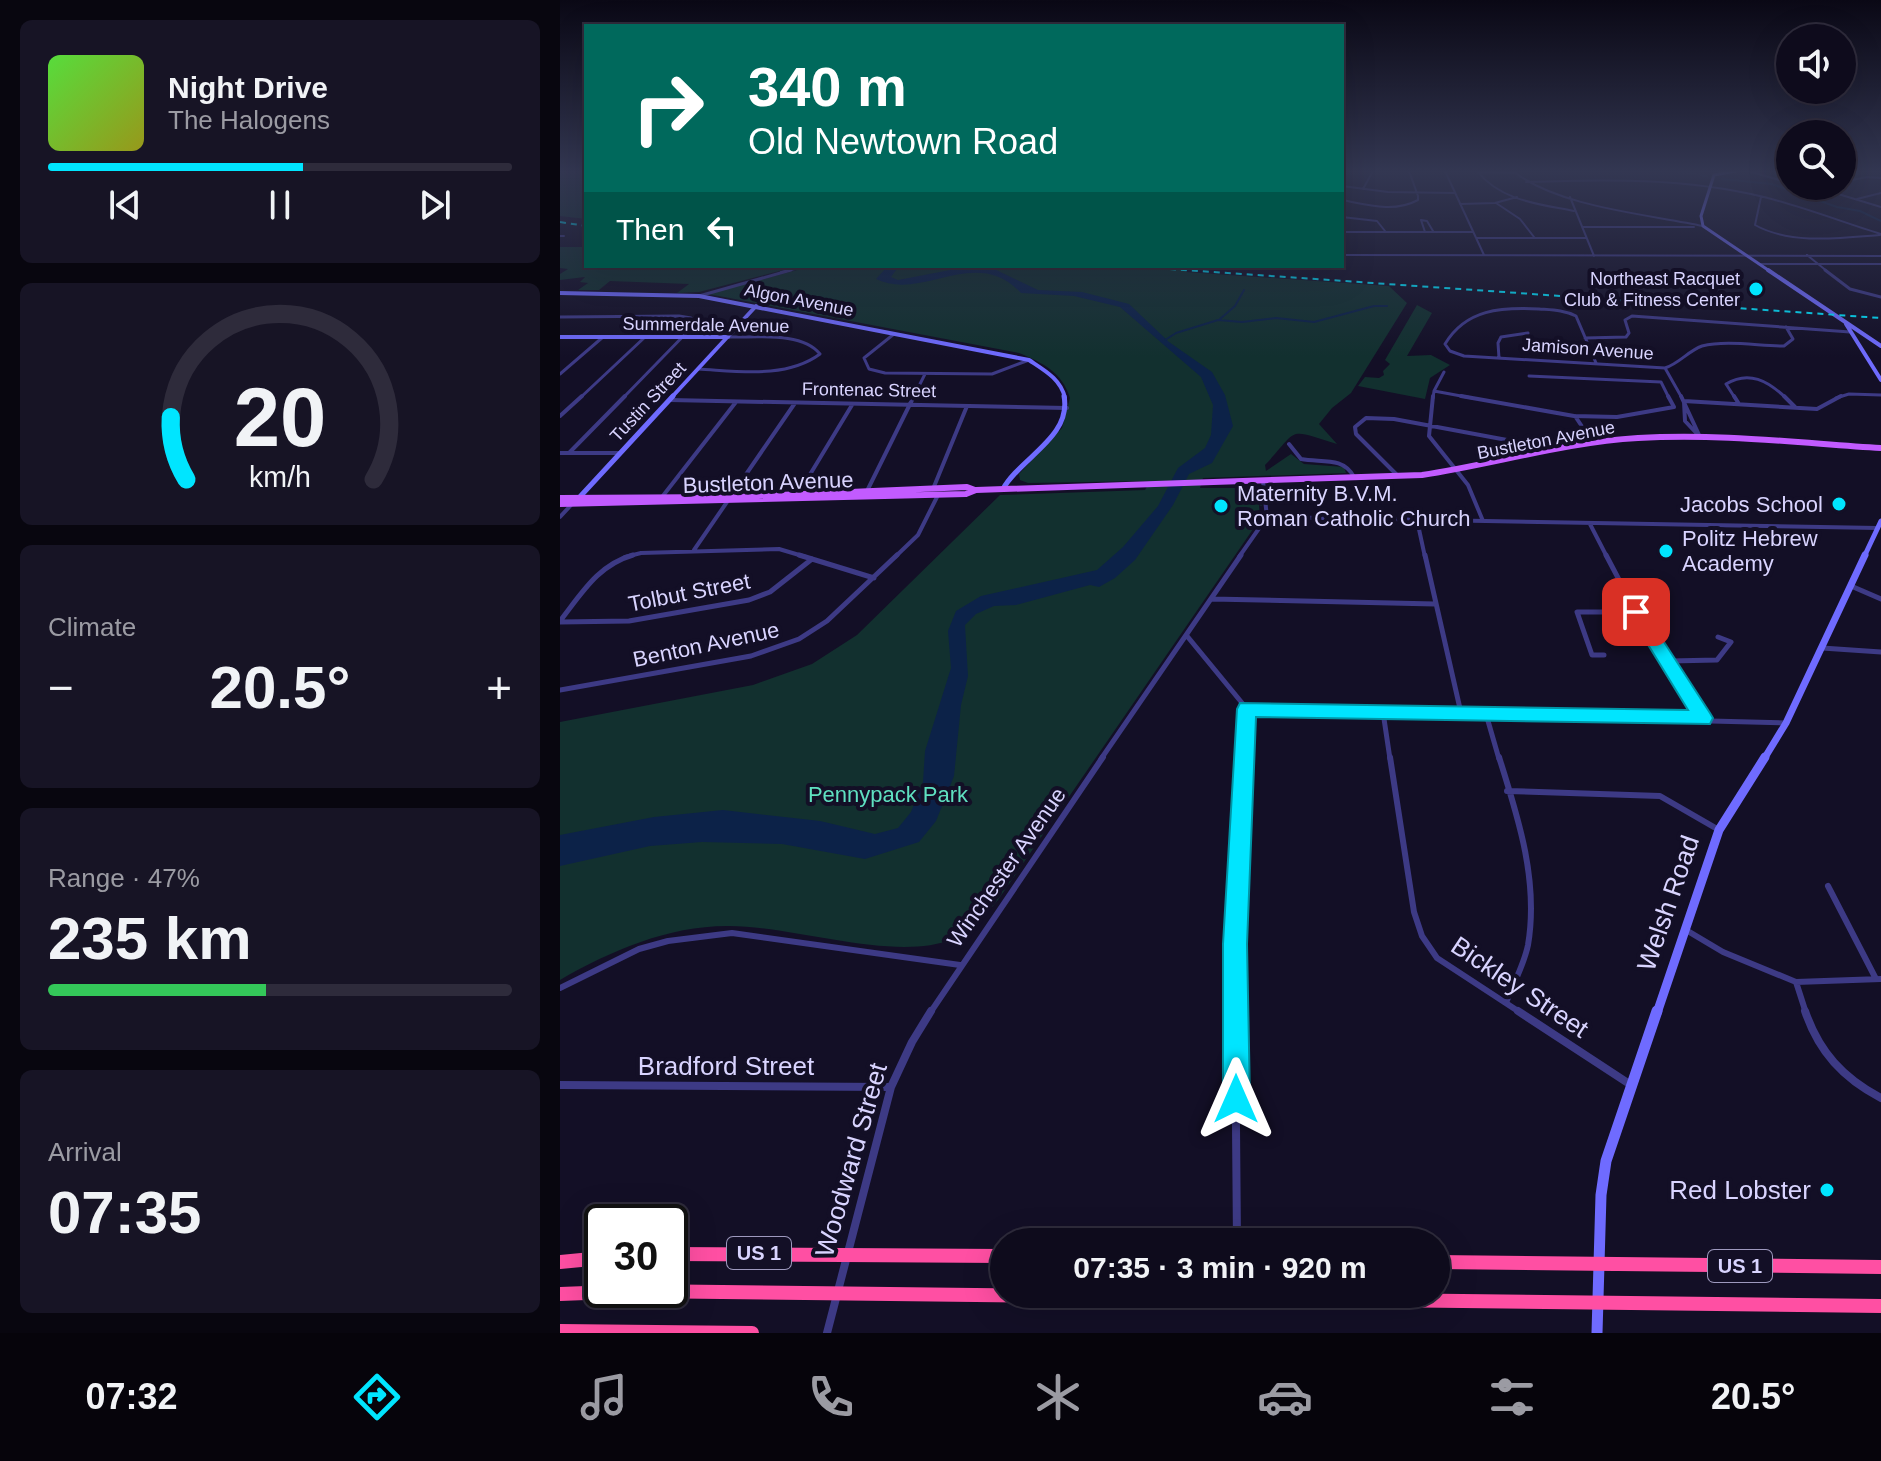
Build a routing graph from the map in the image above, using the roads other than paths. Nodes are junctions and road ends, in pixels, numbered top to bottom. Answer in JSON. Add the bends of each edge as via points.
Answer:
{"nodes":[{"id":1,"x":1474,"y":233,"type":"edge"},
{"id":2,"x":1531,"y":233,"type":"edge"},
{"id":3,"x":1584,"y":233,"type":"edge"},
{"id":4,"x":1713,"y":233,"type":"edge"},
{"id":5,"x":1766,"y":233,"type":"edge"},
{"id":6,"x":1881,"y":235,"type":"edge"},
{"id":7,"x":1534,"y":237,"type":"junction"},
{"id":8,"x":1476,"y":238,"type":"junction"},
{"id":9,"x":1586,"y":238,"type":"junction"},
{"id":10,"x":1344,"y":255,"type":"edge"},
{"id":11,"x":1484,"y":255,"type":"junction"},
{"id":12,"x":1807,"y":255,"type":"junction"},
{"id":13,"x":1594,"y":256,"type":"junction"},
{"id":14,"x":1881,"y":256,"type":"edge"},
{"id":15,"x":1747,"y":257,"type":"junction"},
{"id":16,"x":1761,"y":264,"type":"junction"},
{"id":17,"x":1818,"y":264,"type":"junction"},
{"id":18,"x":1881,"y":264,"type":"edge"},
{"id":19,"x":799,"y":268,"type":"edge"},
{"id":20,"x":560,"y":293,"type":"edge"},
{"id":21,"x":699,"y":296,"type":"junction"},
{"id":22,"x":1881,"y":297,"type":"edge"},
{"id":23,"x":756,"y":306,"type":"junction"},
{"id":24,"x":1829,"y":311,"type":"junction"},
{"id":25,"x":560,"y":317,"type":"edge"},
{"id":26,"x":1845,"y":322,"type":"junction"},
{"id":27,"x":1786,"y":327,"type":"junction"},
{"id":28,"x":1850,"y":332,"type":"junction"},
{"id":29,"x":894,"y":333,"type":"junction"},
{"id":30,"x":1528,"y":333,"type":"dead end"},
{"id":31,"x":1862,"y":333,"type":"junction"},
{"id":32,"x":686,"y":336,"type":"junction"},
{"id":33,"x":560,"y":337,"type":"edge"},
{"id":34,"x":603,"y":337,"type":"junction"},
{"id":35,"x":645,"y":337,"type":"junction"},
{"id":36,"x":728,"y":337,"type":"junction"},
{"id":37,"x":1585,"y":338,"type":"junction"},
{"id":38,"x":1854,"y":339,"type":"junction"},
{"id":39,"x":1881,"y":346,"type":"edge"},
{"id":40,"x":1499,"y":358,"type":"junction"},
{"id":41,"x":1029,"y":360,"type":"junction"},
{"id":42,"x":1596,"y":363,"type":"junction"},
{"id":43,"x":1665,"y":368,"type":"junction"},
{"id":44,"x":698,"y":369,"type":"junction"},
{"id":45,"x":1444,"y":372,"type":"dead end"},
{"id":46,"x":560,"y":374,"type":"edge"},
{"id":47,"x":925,"y":374,"type":"junction"},
{"id":48,"x":1529,"y":376,"type":"dead end"},
{"id":49,"x":1881,"y":380,"type":"edge"},
{"id":50,"x":1434,"y":391,"type":"junction"},
{"id":51,"x":1881,"y":395,"type":"edge"},
{"id":52,"x":670,"y":400,"type":"junction"},
{"id":53,"x":1684,"y":401,"type":"junction"},
{"id":54,"x":737,"y":402,"type":"junction"},
{"id":55,"x":795,"y":403,"type":"junction"},
{"id":56,"x":852,"y":404,"type":"junction"},
{"id":57,"x":909,"y":405,"type":"junction"},
{"id":58,"x":1739,"y":405,"type":"junction"},
{"id":59,"x":967,"y":406,"type":"junction"},
{"id":60,"x":1795,"y":407,"type":"junction"},
{"id":61,"x":1067,"y":408,"type":"junction"},
{"id":62,"x":560,"y":416,"type":"edge"},
{"id":63,"x":1574,"y":416,"type":"junction"},
{"id":64,"x":1426,"y":425,"type":"junction"},
{"id":65,"x":1700,"y":437,"type":"junction"},
{"id":66,"x":1593,"y":443,"type":"junction"},
{"id":67,"x":1289,"y":444,"type":"dead end"},
{"id":68,"x":1879,"y":449,"type":"edge"},
{"id":69,"x":560,"y":453,"type":"edge"},
{"id":70,"x":569,"y":453,"type":"junction"},
{"id":71,"x":620,"y":453,"type":"junction"},
{"id":72,"x":1530,"y":456,"type":"junction"},
{"id":73,"x":1458,"y":471,"type":"junction"},
{"id":74,"x":1398,"y":476,"type":"junction"},
{"id":75,"x":1354,"y":478,"type":"junction"},
{"id":76,"x":1263,"y":481,"type":"junction"},
{"id":77,"x":1003,"y":489,"type":"junction"},
{"id":78,"x":866,"y":491,"type":"junction"},
{"id":79,"x":935,"y":492,"type":"junction"},
{"id":80,"x":580,"y":497,"type":"junction"},
{"id":81,"x":662,"y":497,"type":"junction"},
{"id":82,"x":797,"y":497,"type":"junction"},
{"id":83,"x":560,"y":498,"type":"edge"},
{"id":84,"x":728,"y":500,"type":"junction"},
{"id":85,"x":560,"y":504,"type":"edge"},
{"id":86,"x":572,"y":504,"type":"junction"},
{"id":87,"x":560,"y":517,"type":"edge"},
{"id":88,"x":1267,"y":517,"type":"junction"},
{"id":89,"x":1417,"y":520,"type":"junction"},
{"id":90,"x":1483,"y":521,"type":"junction"},
{"id":91,"x":1590,"y":524,"type":"junction"},
{"id":92,"x":1879,"y":524,"type":"edge"},
{"id":93,"x":694,"y":551,"type":"junction"},
{"id":94,"x":813,"y":559,"type":"junction"},
{"id":95,"x":874,"y":578,"type":"junction"},
{"id":96,"x":1851,"y":586,"type":"junction"},
{"id":97,"x":1212,"y":599,"type":"junction"},
{"id":98,"x":1881,"y":599,"type":"edge"},
{"id":99,"x":1435,"y":604,"type":"junction"},
{"id":100,"x":1636,"y":612,"type":"junction"},
{"id":101,"x":560,"y":621,"type":"edge"},
{"id":102,"x":1187,"y":636,"type":"junction"},
{"id":103,"x":1718,"y":637,"type":"dead end"},
{"id":104,"x":1822,"y":648,"type":"junction"},
{"id":105,"x":1881,"y":652,"type":"edge"},
{"id":106,"x":1604,"y":655,"type":"dead end"},
{"id":107,"x":1669,"y":661,"type":"junction"},
{"id":108,"x":560,"y":690,"type":"edge"},
{"id":109,"x":1247,"y":709,"type":"junction"},
{"id":110,"x":1383,"y":712,"type":"junction"},
{"id":111,"x":1461,"y":713,"type":"junction"},
{"id":112,"x":1486,"y":714,"type":"junction"},
{"id":113,"x":1703,"y":718,"type":"junction"},
{"id":114,"x":1786,"y":723,"type":"junction"},
{"id":115,"x":1507,"y":791,"type":"junction"},
{"id":116,"x":1719,"y":830,"type":"junction"},
{"id":117,"x":1828,"y":886,"type":"dead end"},
{"id":118,"x":1685,"y":930,"type":"junction"},
{"id":119,"x":960,"y":965,"type":"junction"},
{"id":120,"x":1879,"y":979,"type":"edge"},
{"id":121,"x":1796,"y":982,"type":"junction"},
{"id":122,"x":560,"y":988,"type":"edge"},
{"id":123,"x":1506,"y":1003,"type":"junction"},
{"id":124,"x":560,"y":1085,"type":"edge"},
{"id":125,"x":1631,"y":1085,"type":"junction"},
{"id":126,"x":891,"y":1087,"type":"junction"},
{"id":127,"x":1881,"y":1098,"type":"edge"},
{"id":128,"x":1237,"y":1228,"type":"edge"},
{"id":129,"x":688,"y":1254,"type":"edge"},
{"id":130,"x":847,"y":1254,"type":"junction"},
{"id":131,"x":990,"y":1256,"type":"edge"},
{"id":132,"x":584,"y":1260,"type":"edge"},
{"id":133,"x":560,"y":1262,"type":"edge"},
{"id":134,"x":1450,"y":1262,"type":"edge"},
{"id":135,"x":1599,"y":1264,"type":"junction"},
{"id":136,"x":1881,"y":1267,"type":"edge"},
{"id":137,"x":560,"y":1294,"type":"edge"},
{"id":138,"x":837,"y":1294,"type":"junction"},
{"id":139,"x":1598,"y":1303,"type":"junction"},
{"id":140,"x":1881,"y":1306,"type":"edge"},
{"id":141,"x":560,"y":1331,"type":"edge"},
{"id":142,"x":752,"y":1333,"type":"edge"},
{"id":143,"x":827,"y":1333,"type":"edge"},
{"id":144,"x":1597,"y":1333,"type":"edge"}],
"edges":[{"from":1,"to":8,"type":"street"},
{"from":2,"to":7,"type":"street"},
{"from":3,"to":9,"type":"street"},
{"from":4,"to":15,"type":"main road"},
{"from":5,"to":6,"type":"street"},
{"from":7,"to":8,"type":"street"},
{"from":7,"to":9,"type":"street"},
{"from":8,"to":11,"type":"street"},
{"from":9,"to":13,"type":"street"},
{"from":10,"to":11,"type":"street"},
{"from":11,"to":13,"type":"street"},
{"from":12,"to":14,"type":"street"},
{"from":12,"to":15,"type":"street"},
{"from":12,"to":17,"type":"street"},
{"from":13,"to":15,"type":"street"},
{"from":15,"to":16,"type":"main road"},
{"from":15,"to":24,"type":"main road"},
{"from":16,"to":17,"type":"street"},
{"from":16,"to":24,"type":"main road"},
{"from":17,"to":18,"type":"street"},
{"from":17,"to":22,"type":"street","via":[[1852,290]]},
{"from":19,"to":21,"type":"street"},
{"from":20,"to":21,"type":"main road","name":"Algon Avenue"},
{"from":21,"to":23,"type":"main road","name":"Algon Avenue"},
{"from":23,"to":29,"type":"main road","name":"Algon Avenue"},
{"from":23,"to":36,"type":"main road","name":"Tustin Street"},
{"from":24,"to":26,"type":"main road"},
{"from":25,"to":32,"type":"street","via":[[686,317],[696,323]]},
{"from":26,"to":28,"type":"main road"},
{"from":26,"to":31,"type":"main road"},
{"from":27,"to":28,"type":"street"},
{"from":27,"to":37,"type":"street","via":[[1632,316],[1625,320],[1626,337]]},
{"from":27,"to":43,"type":"street","name":"Jamison Avenue","via":[[1793,339],[1784,346],[1706,345]]},
{"from":28,"to":38,"type":"main road"},
{"from":29,"to":41,"type":"main road","name":"Algon Avenue"},
{"from":29,"to":47,"type":"street","via":[[868,352],[864,362],[869,369]]},
{"from":30,"to":40,"type":"street","via":[[1501,337]]},
{"from":31,"to":38,"type":"main road"},
{"from":31,"to":39,"type":"main road"},
{"from":32,"to":35,"type":"main road","name":"Summerdale Avenue"},
{"from":32,"to":36,"type":"main road","name":"Summerdale Avenue"},
{"from":32,"to":70,"type":"street"},
{"from":33,"to":34,"type":"main road","name":"Summerdale Avenue"},
{"from":34,"to":35,"type":"main road","name":"Summerdale Avenue"},
{"from":34,"to":46,"type":"street"},
{"from":35,"to":62,"type":"street"},
{"from":36,"to":44,"type":"main road","name":"Tustin Street"},
{"from":36,"to":44,"type":"street","name":"Summerdale Avenue","via":[[786,339],[813,345],[820,354],[798,368]]},
{"from":37,"to":40,"type":"street","name":"Jamison Avenue","via":[[1576,316],[1514,307],[1491,309],[1456,328],[1445,344],[1452,353]]},
{"from":37,"to":42,"type":"street"},
{"from":38,"to":49,"type":"main road"},
{"from":40,"to":42,"type":"street","name":"Jamison Avenue"},
{"from":41,"to":47,"type":"street","via":[[992,374]]},
{"from":41,"to":61,"type":"main road","via":[[1060,382]]},
{"from":42,"to":43,"type":"street","name":"Jamison Avenue"},
{"from":43,"to":53,"type":"street"},
{"from":44,"to":52,"type":"main road","name":"Tustin Street"},
{"from":45,"to":50,"type":"street"},
{"from":47,"to":57,"type":"street"},
{"from":48,"to":63,"type":"street","via":[[1661,382],[1674,407],[1617,417]]},
{"from":50,"to":63,"type":"street"},
{"from":50,"to":64,"type":"street"},
{"from":51,"to":60,"type":"street","via":[[1844,395],[1828,406]]},
{"from":52,"to":54,"type":"street","name":"Frontenac Street"},
{"from":52,"to":71,"type":"main road","name":"Tustin Street"},
{"from":53,"to":58,"type":"street"},
{"from":53,"to":65,"type":"street","via":[[1685,421]]},
{"from":54,"to":55,"type":"street","name":"Frontenac Street"},
{"from":54,"to":81,"type":"street"},
{"from":55,"to":56,"type":"street","name":"Frontenac Street"},
{"from":55,"to":84,"type":"street"},
{"from":56,"to":57,"type":"street","name":"Frontenac Street"},
{"from":56,"to":82,"type":"street"},
{"from":57,"to":59,"type":"street","name":"Frontenac Street"},
{"from":57,"to":78,"type":"street"},
{"from":58,"to":60,"type":"street"},
{"from":58,"to":60,"type":"street","via":[[1726,384],[1748,377],[1778,387]]},
{"from":59,"to":61,"type":"street","name":"Frontenac Street"},
{"from":59,"to":79,"type":"street","name":"Benton Avenue"},
{"from":61,"to":77,"type":"main road","via":[[1061,425]]},
{"from":63,"to":66,"type":"street"},
{"from":64,"to":72,"type":"street","via":[[1507,440]]},
{"from":64,"to":73,"type":"street","via":[[1430,441]]},
{"from":64,"to":74,"type":"street","via":[[1382,417],[1357,423],[1356,434]]},
{"from":65,"to":66,"type":"main road","name":"Bustleton Avenue"},
{"from":65,"to":68,"type":"main road","name":"Bustleton Avenue"},
{"from":66,"to":72,"type":"main road","name":"Bustleton Avenue"},
{"from":67,"to":75,"type":"street","via":[[1304,460],[1344,464]]},
{"from":69,"to":70,"type":"street"},
{"from":70,"to":71,"type":"street"},
{"from":71,"to":80,"type":"main road","name":"Tustin Street"},
{"from":72,"to":73,"type":"main road","name":"Bustleton Avenue"},
{"from":73,"to":74,"type":"main road","name":"Bustleton Avenue"},
{"from":73,"to":90,"type":"street"},
{"from":74,"to":75,"type":"main road","name":"Bustleton Avenue"},
{"from":75,"to":76,"type":"main road","name":"Bustleton Avenue"},
{"from":76,"to":77,"type":"main road","name":"Bustleton Avenue"},
{"from":76,"to":88,"type":"street"},
{"from":77,"to":79,"type":"main road","name":"Bustleton Avenue"},
{"from":78,"to":79,"type":"main road","name":"Bustleton Avenue"},
{"from":78,"to":82,"type":"main road","name":"Bustleton Avenue"},
{"from":79,"to":82,"type":"main road","name":"Bustleton Avenue"},
{"from":79,"to":95,"type":"street","name":"Benton Avenue","via":[[918,535]]},
{"from":80,"to":81,"type":"main road","name":"Bustleton Avenue"},
{"from":80,"to":83,"type":"main road","name":"Bustleton Avenue"},
{"from":80,"to":86,"type":"main road","name":"Tustin Street"},
{"from":81,"to":84,"type":"main road","name":"Bustleton Avenue"},
{"from":82,"to":84,"type":"main road","name":"Bustleton Avenue"},
{"from":84,"to":86,"type":"main road","name":"Bustleton Avenue"},
{"from":84,"to":93,"type":"street"},
{"from":85,"to":86,"type":"main road","name":"Bustleton Avenue"},
{"from":86,"to":87,"type":"street","name":"Tustin Street"},
{"from":88,"to":89,"type":"street"},
{"from":88,"to":97,"type":"street","name":"Winchester Avenue"},
{"from":89,"to":90,"type":"street"},
{"from":89,"to":99,"type":"street"},
{"from":90,"to":91,"type":"street"},
{"from":91,"to":92,"type":"street"},
{"from":91,"to":100,"type":"street"},
{"from":92,"to":96,"type":"main road","name":"Welsh Road"},
{"from":93,"to":94,"type":"street","via":[[779,549]]},
{"from":93,"to":101,"type":"street","via":[[641,553],[609,563]]},
{"from":94,"to":95,"type":"street"},
{"from":94,"to":101,"type":"street","name":"Tolbut Street","via":[[770,592],[749,600],[629,621]]},
{"from":95,"to":108,"type":"street","name":"Benton Avenue","via":[[827,621],[779,647]]},
{"from":96,"to":98,"type":"street"},
{"from":96,"to":104,"type":"main road","name":"Welsh Road"},
{"from":97,"to":99,"type":"street"},
{"from":97,"to":102,"type":"street","name":"Winchester Avenue"},
{"from":99,"to":111,"type":"street"},
{"from":100,"to":106,"type":"street","via":[[1577,612],[1592,655]]},
{"from":100,"to":107,"type":"street"},
{"from":102,"to":109,"type":"street"},
{"from":102,"to":119,"type":"street","name":"Winchester Avenue"},
{"from":103,"to":107,"type":"street","via":[[1731,642],[1717,660]]},
{"from":104,"to":105,"type":"street"},
{"from":104,"to":114,"type":"main road","name":"Welsh Road"},
{"from":107,"to":113,"type":"street"},
{"from":109,"to":110,"type":"street"},
{"from":109,"to":128,"type":"street","via":[[1235,944]]},
{"from":110,"to":111,"type":"street"},
{"from":110,"to":123,"type":"street","name":"Bickley Street","via":[[1422,936],[1437,958]]},
{"from":111,"to":112,"type":"street"},
{"from":112,"to":113,"type":"street"},
{"from":112,"to":115,"type":"street"},
{"from":113,"to":114,"type":"street"},
{"from":114,"to":116,"type":"main road","name":"Welsh Road"},
{"from":115,"to":116,"type":"street","via":[[1660,796]]},
{"from":115,"to":123,"type":"street","via":[[1522,837],[1532,903],[1528,947]]},
{"from":116,"to":118,"type":"main road","name":"Welsh Road"},
{"from":117,"to":120,"type":"street"},
{"from":118,"to":121,"type":"street"},
{"from":118,"to":125,"type":"main road","name":"Welsh Road"},
{"from":119,"to":122,"type":"street","name":"Winchester Avenue","via":[[732,933],[639,949]]},
{"from":119,"to":126,"type":"street","name":"Woodward Street"},
{"from":120,"to":121,"type":"street"},
{"from":121,"to":127,"type":"street","via":[[1824,1055],[1859,1088]]},
{"from":123,"to":125,"type":"street","name":"Bickley Street"},
{"from":124,"to":126,"type":"street","name":"Bradford Street"},
{"from":125,"to":135,"type":"main road","name":"Welsh Road","via":[[1603,1175]]},
{"from":126,"to":130,"type":"street","name":"Woodward Street"},
{"from":129,"to":130,"type":"highway","number":"US 1"},
{"from":130,"to":131,"type":"highway","number":"US 1"},
{"from":130,"to":138,"type":"street","name":"Woodward Street"},
{"from":132,"to":133,"type":"highway"},
{"from":134,"to":135,"type":"highway","number":"US 1"},
{"from":135,"to":136,"type":"highway","number":"US 1"},
{"from":135,"to":139,"type":"main road","name":"Welsh Road"},
{"from":137,"to":138,"type":"highway","number":"US 1"},
{"from":138,"to":139,"type":"highway","number":"US 1"},
{"from":138,"to":143,"type":"street","name":"Woodward Street"},
{"from":139,"to":140,"type":"highway","number":"US 1"},
{"from":139,"to":144,"type":"main road","name":"Welsh Road"},
{"from":141,"to":142,"type":"highway"}]}
